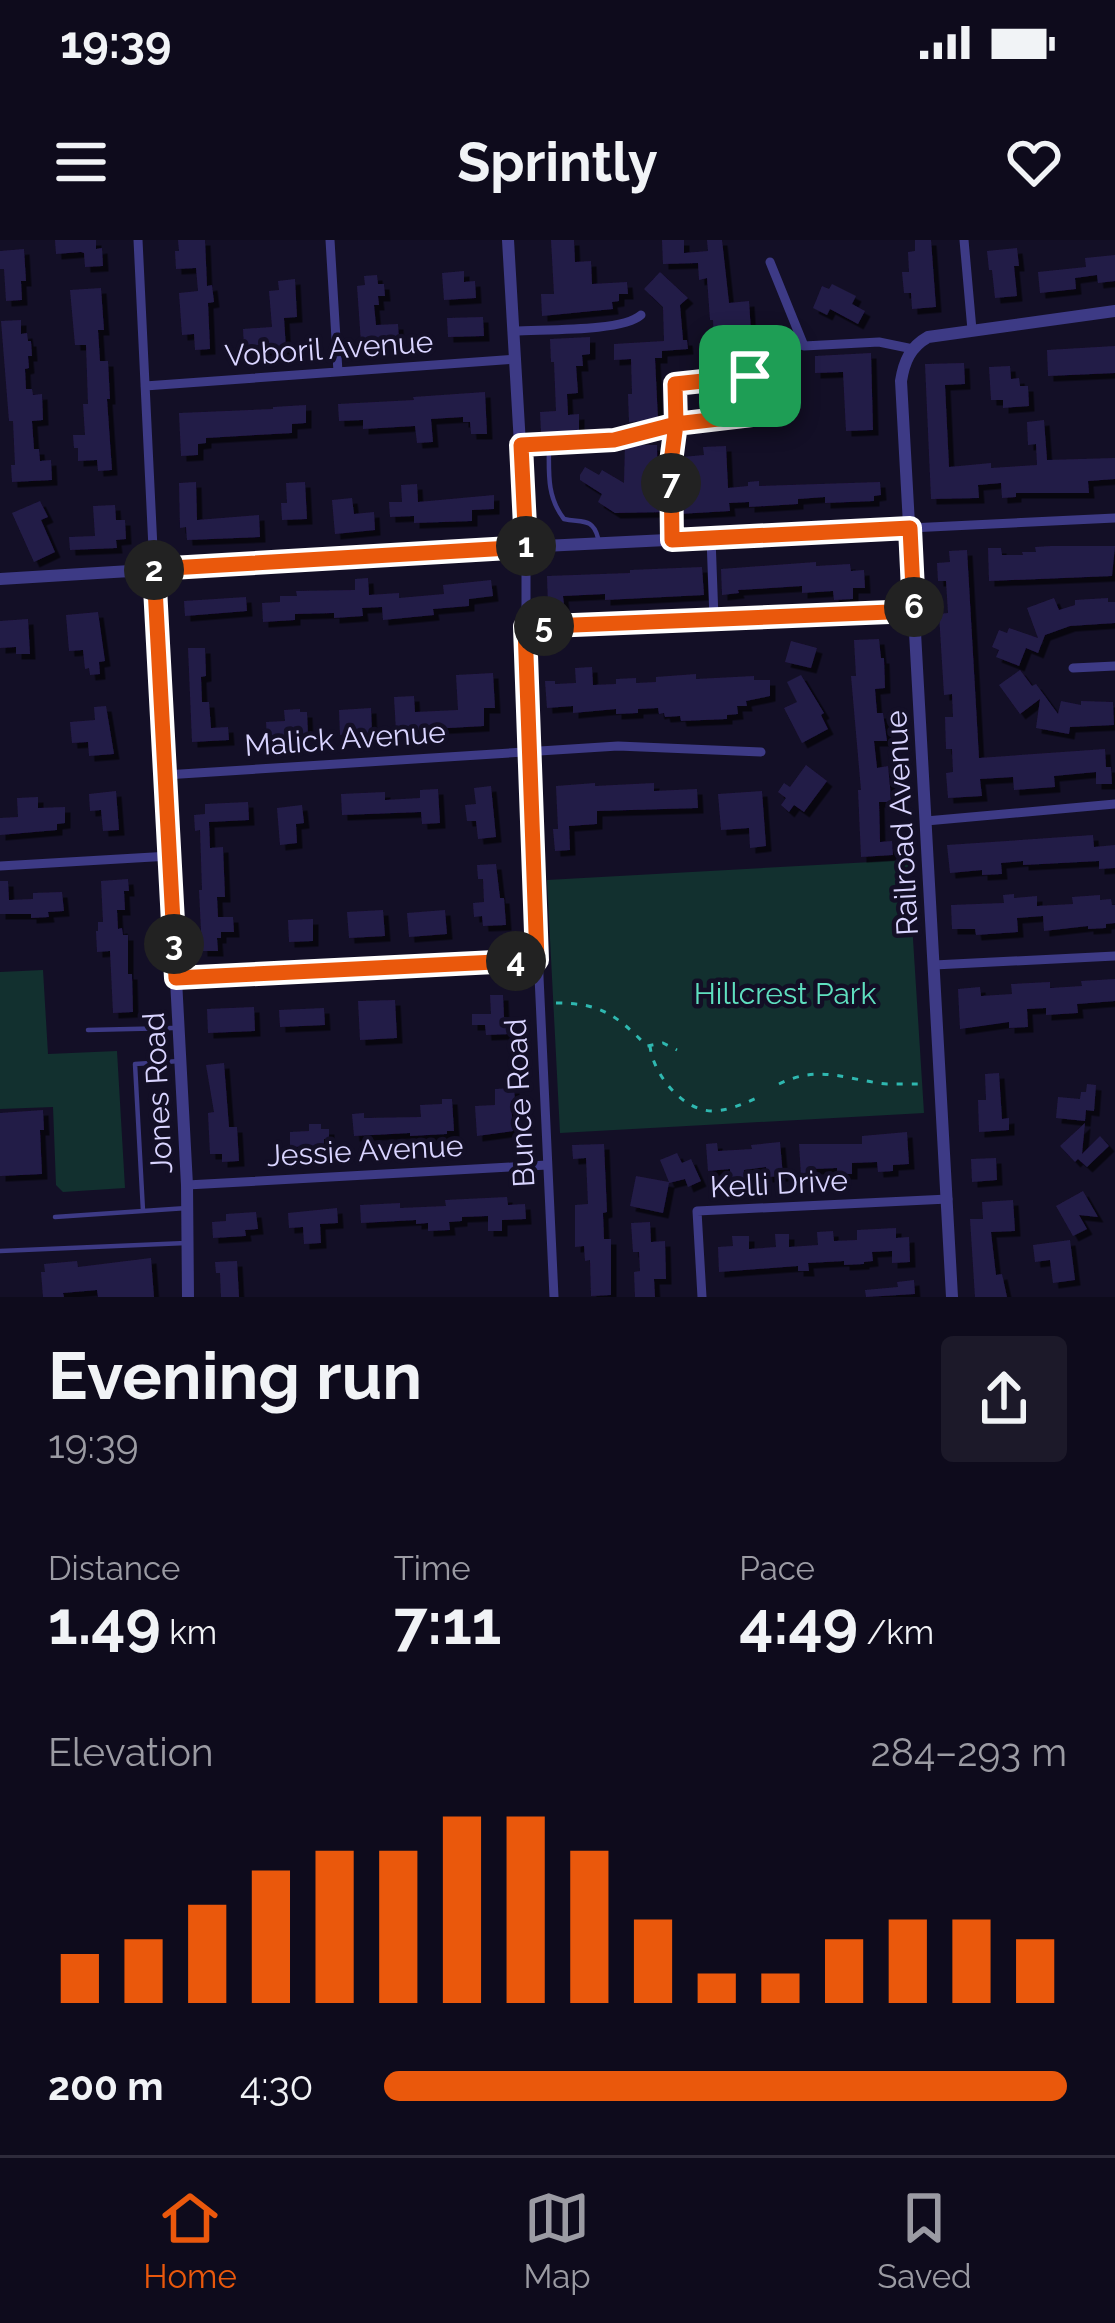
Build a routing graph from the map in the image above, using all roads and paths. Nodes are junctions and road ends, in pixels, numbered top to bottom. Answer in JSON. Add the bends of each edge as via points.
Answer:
{"nodes":[{"id":1,"x":137,"y":240,"type":"edge"},
{"id":2,"x":330,"y":240,"type":"edge"},
{"id":3,"x":508,"y":240,"type":"edge"},
{"id":4,"x":964,"y":240,"type":"edge"},
{"id":5,"x":770,"y":262,"type":"dead end"},
{"id":6,"x":1115,"y":311,"type":"edge"},
{"id":7,"x":640,"y":315,"type":"dead end"},
{"id":8,"x":972,"y":330,"type":"junction"},
{"id":9,"x":514,"y":331,"type":"junction"},
{"id":10,"x":914,"y":349,"type":"junction"},
{"id":11,"x":516,"y":359,"type":"junction"},
{"id":12,"x":338,"y":372,"type":"junction"},
{"id":13,"x":145,"y":386,"type":"junction"},
{"id":14,"x":676,"y":424,"type":"junction"},
{"id":15,"x":549,"y":443,"type":"junction"},
{"id":16,"x":521,"y":445,"type":"junction"},
{"id":17,"x":1115,"y":518,"type":"edge"},
{"id":18,"x":910,"y":528,"type":"junction"},
{"id":19,"x":711,"y":538,"type":"junction"},
{"id":20,"x":672,"y":540,"type":"junction"},
{"id":21,"x":600,"y":544,"type":"junction"},
{"id":22,"x":526,"y":547,"type":"junction"},
{"id":23,"x":154,"y":569,"type":"junction"},
{"id":24,"x":0,"y":579,"type":"edge"},
{"id":25,"x":914,"y":611,"type":"junction"},
{"id":26,"x":714,"y":619,"type":"junction"},
{"id":27,"x":525,"y":627,"type":"junction"},
{"id":28,"x":1115,"y":666,"type":"edge"},
{"id":29,"x":1072,"y":668,"type":"dead end"},
{"id":30,"x":528,"y":752,"type":"junction"},
{"id":31,"x":761,"y":752,"type":"dead end"},
{"id":32,"x":165,"y":775,"type":"junction"},
{"id":33,"x":1115,"y":804,"type":"edge"},
{"id":34,"x":926,"y":821,"type":"junction"},
{"id":35,"x":170,"y":856,"type":"junction"},
{"id":36,"x":0,"y":866,"type":"edge"},
{"id":37,"x":1115,"y":956,"type":"edge"},
{"id":38,"x":537,"y":960,"type":"junction"},
{"id":39,"x":934,"y":965,"type":"junction"},
{"id":40,"x":176,"y":978,"type":"junction"},
{"id":41,"x":556,"y":1003,"type":"dead end"},
{"id":42,"x":179,"y":1028,"type":"junction"},
{"id":43,"x":88,"y":1030,"type":"dead end"},
{"id":44,"x":650,"y":1046,"type":"junction"},
{"id":45,"x":677,"y":1050,"type":"dead end"},
{"id":46,"x":181,"y":1061,"type":"junction"},
{"id":47,"x":779,"y":1084,"type":"dead end"},
{"id":48,"x":918,"y":1084,"type":"dead end"},
{"id":49,"x":761,"y":1096,"type":"dead end"},
{"id":50,"x":547,"y":1165,"type":"junction"},
{"id":51,"x":187,"y":1185,"type":"junction"},
{"id":52,"x":948,"y":1198,"type":"junction"},
{"id":53,"x":187,"y":1208,"type":"junction"},
{"id":54,"x":143,"y":1211,"type":"junction"},
{"id":55,"x":55,"y":1217,"type":"dead end"},
{"id":56,"x":188,"y":1243,"type":"junction"},
{"id":57,"x":0,"y":1251,"type":"edge"},
{"id":58,"x":188,"y":1297,"type":"edge"},
{"id":59,"x":554,"y":1297,"type":"edge"},
{"id":60,"x":702,"y":1297,"type":"edge"},
{"id":61,"x":952,"y":1297,"type":"edge"}],
"edges":[{"from":1,"to":13,"type":"street","name":"Jones Road"},
{"from":2,"to":12,"type":"street"},
{"from":3,"to":9,"type":"street"},
{"from":4,"to":8,"type":"street"},
{"from":5,"to":10,"type":"street","via":[[804,346],[879,342]]},
{"from":6,"to":8,"type":"street"},
{"from":7,"to":9,"type":"street","via":[[618,326]]},
{"from":8,"to":10,"type":"street","via":[[928,337]]},
{"from":9,"to":11,"type":"street"},
{"from":10,"to":18,"type":"street","name":"Railroad Avenue","via":[[902,381]]},
{"from":11,"to":12,"type":"street","name":"Voboril Avenue"},
{"from":11,"to":16,"type":"street"},
{"from":12,"to":13,"type":"street","name":"Voboril Avenue"},
{"from":13,"to":23,"type":"street","name":"Jones Road"},
{"from":14,"to":14,"type":"lane","via":[[752,415],[750,376],[675,384]]},
{"from":14,"to":15,"type":"lane","via":[[614,440]]},
{"from":14,"to":20,"type":"lane"},
{"from":15,"to":16,"type":"lane"},
{"from":15,"to":21,"type":"lane","via":[[555,508],[564,519],[596,527]]},
{"from":16,"to":22,"type":"street"},
{"from":17,"to":18,"type":"street"},
{"from":18,"to":19,"type":"street"},
{"from":18,"to":25,"type":"street","name":"Railroad Avenue"},
{"from":19,"to":20,"type":"street"},
{"from":19,"to":26,"type":"street"},
{"from":20,"to":21,"type":"street"},
{"from":21,"to":22,"type":"street"},
{"from":22,"to":23,"type":"street"},
{"from":22,"to":27,"type":"street","name":"Bunce Road"},
{"from":23,"to":24,"type":"street"},
{"from":23,"to":32,"type":"street","name":"Jones Road"},
{"from":25,"to":26,"type":"street"},
{"from":25,"to":34,"type":"street","name":"Railroad Avenue"},
{"from":26,"to":27,"type":"street"},
{"from":27,"to":30,"type":"street","name":"Bunce Road"},
{"from":28,"to":29,"type":"street"},
{"from":30,"to":31,"type":"street","name":"Malick Avenue","via":[[642,745]]},
{"from":30,"to":32,"type":"street","name":"Malick Avenue"},
{"from":30,"to":38,"type":"street","name":"Bunce Road"},
{"from":32,"to":35,"type":"street","name":"Jones Road"},
{"from":33,"to":34,"type":"street"},
{"from":34,"to":39,"type":"street","name":"Railroad Avenue"},
{"from":35,"to":36,"type":"street"},
{"from":35,"to":40,"type":"street","name":"Jones Road"},
{"from":37,"to":39,"type":"street"},
{"from":38,"to":40,"type":"street"},
{"from":38,"to":50,"type":"street","name":"Bunce Road"},
{"from":39,"to":52,"type":"street","name":"Railroad Avenue"},
{"from":40,"to":42,"type":"street","name":"Jones Road"},
{"from":41,"to":44,"type":"path","via":[[606,1010]]},
{"from":42,"to":43,"type":"lane"},
{"from":42,"to":46,"type":"street","name":"Jones Road"},
{"from":44,"to":45,"type":"path"},
{"from":44,"to":49,"type":"path","via":[[658,1074],[702,1111]]},
{"from":46,"to":51,"type":"street","name":"Jones Road"},
{"from":46,"to":54,"type":"lane","via":[[135,1064]]},
{"from":47,"to":48,"type":"path","via":[[825,1073]]},
{"from":50,"to":51,"type":"street","name":"Jessie Avenue"},
{"from":50,"to":59,"type":"street","name":"Bunce Road"},
{"from":51,"to":53,"type":"street","name":"Jones Road"},
{"from":52,"to":60,"type":"street","name":"Kelli Drive","via":[[698,1211]]},
{"from":52,"to":61,"type":"street","name":"Railroad Avenue"},
{"from":53,"to":54,"type":"lane"},
{"from":53,"to":56,"type":"street","name":"Jones Road"},
{"from":54,"to":55,"type":"lane"},
{"from":56,"to":57,"type":"lane"},
{"from":56,"to":58,"type":"street","name":"Jones Road"}]}
